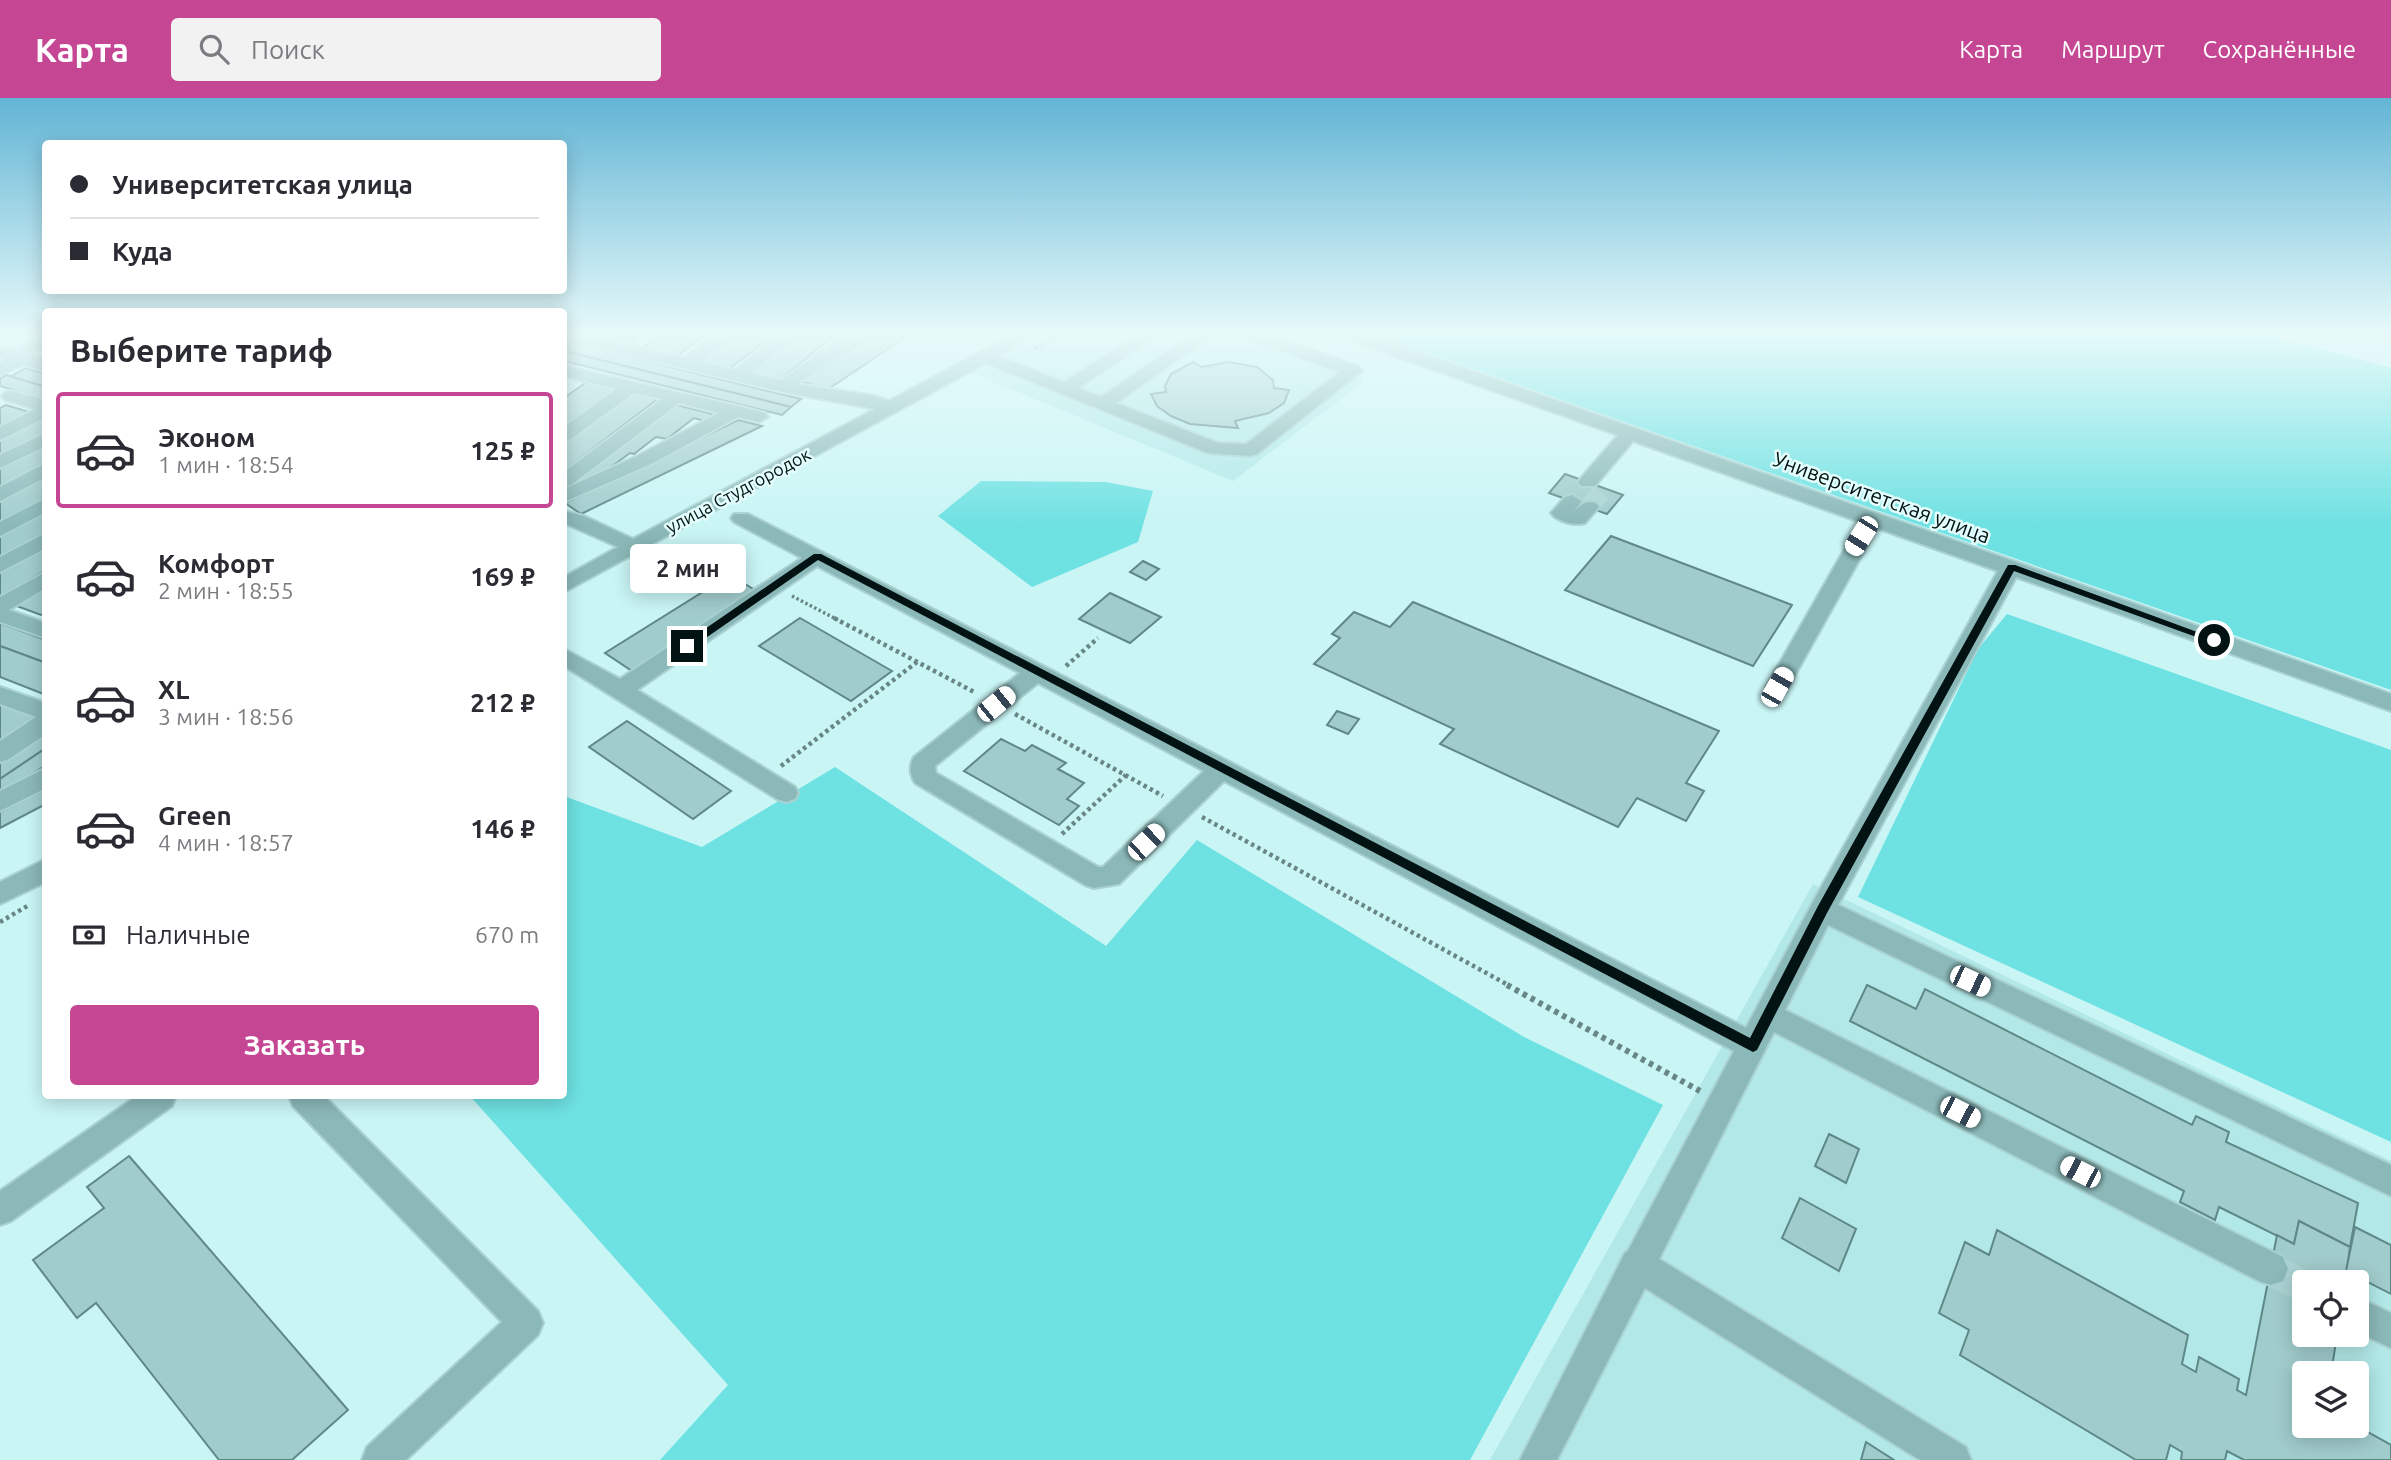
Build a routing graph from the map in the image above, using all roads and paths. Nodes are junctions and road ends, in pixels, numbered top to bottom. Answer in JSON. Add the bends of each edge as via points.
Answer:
{"nodes":[{"id":1,"x":14,"y":400,"type":"edge"},
{"id":2,"x":613,"y":400,"type":"edge"},
{"id":3,"x":673,"y":400,"type":"edge"},
{"id":4,"x":682,"y":400,"type":"edge"},
{"id":5,"x":866,"y":400,"type":"edge"},
{"id":6,"x":906,"y":400,"type":"edge"},
{"id":7,"x":1091,"y":400,"type":"edge"},
{"id":8,"x":1109,"y":400,"type":"edge"},
{"id":9,"x":1316,"y":400,"type":"edge"},
{"id":10,"x":1538,"y":400,"type":"edge"},
{"id":11,"x":1102,"y":404,"type":"junction"},
{"id":12,"x":42,"y":407,"type":"edge"},
{"id":13,"x":889,"y":409,"type":"junction"},
{"id":14,"x":42,"y":410,"type":"edge"},
{"id":15,"x":736,"y":411,"type":"junction"},
{"id":16,"x":759,"y":417,"type":"dead end"},
{"id":17,"x":567,"y":433,"type":"edge"},
{"id":18,"x":0,"y":434,"type":"edge"},
{"id":19,"x":1639,"y":435,"type":"junction"},
{"id":20,"x":42,"y":440,"type":"edge"},
{"id":21,"x":0,"y":463,"type":"edge"},
{"id":22,"x":42,"y":471,"type":"edge"},
{"id":23,"x":567,"y":479,"type":"edge"},
{"id":24,"x":1596,"y":485,"type":"tunnel mouth"},
{"id":25,"x":0,"y":495,"type":"edge"},
{"id":26,"x":567,"y":495,"type":"edge"},
{"id":27,"x":42,"y":505,"type":"edge"},
{"id":28,"x":567,"y":518,"type":"edge"},
{"id":29,"x":741,"y":518,"type":"dead end"},
{"id":30,"x":1872,"y":518,"type":"junction"},
{"id":31,"x":0,"y":530,"type":"edge"},
{"id":32,"x":42,"y":541,"type":"edge"},
{"id":33,"x":634,"y":547,"type":"junction"},
{"id":34,"x":818,"y":556,"type":"junction"},
{"id":35,"x":0,"y":566,"type":"edge"},
{"id":36,"x":2011,"y":567,"type":"junction"},
{"id":37,"x":42,"y":580,"type":"edge"},
{"id":38,"x":567,"y":580,"type":"edge"},
{"id":39,"x":776,"y":587,"type":"junction"},
{"id":40,"x":0,"y":606,"type":"edge"},
{"id":41,"x":0,"y":614,"type":"edge"},
{"id":42,"x":42,"y":627,"type":"edge"},
{"id":43,"x":567,"y":658,"type":"edge"},
{"id":44,"x":917,"y":662,"type":"junction"},
{"id":45,"x":1036,"y":672,"type":"junction"},
{"id":46,"x":1777,"y":687,"type":"dead end"},
{"id":47,"x":620,"y":691,"type":"junction"},
{"id":48,"x":0,"y":695,"type":"edge"},
{"id":49,"x":996,"y":704,"type":"junction"},
{"id":50,"x":2391,"y":704,"type":"edge"},
{"id":51,"x":42,"y":711,"type":"edge"},
{"id":52,"x":42,"y":725,"type":"edge"},
{"id":53,"x":0,"y":753,"type":"edge"},
{"id":54,"x":1221,"y":769,"type":"junction"},
{"id":55,"x":1126,"y":775,"type":"junction"},
{"id":56,"x":42,"y":779,"type":"edge"},
{"id":57,"x":763,"y":779,"type":"junction"},
{"id":58,"x":786,"y":793,"type":"dead end"},
{"id":59,"x":0,"y":802,"type":"edge"},
{"id":60,"x":1182,"y":806,"type":"junction"},
{"id":61,"x":1045,"y":849,"type":"junction"},
{"id":62,"x":42,"y":871,"type":"edge"},
{"id":63,"x":0,"y":894,"type":"edge"},
{"id":64,"x":34,"y":903,"type":"dead end"},
{"id":65,"x":1822,"y":910,"type":"junction"},
{"id":66,"x":0,"y":922,"type":"edge"},
{"id":67,"x":1770,"y":1016,"type":"junction"},
{"id":68,"x":1753,"y":1046,"type":"junction"},
{"id":69,"x":157,"y":1099,"type":"edge"},
{"id":70,"x":307,"y":1099,"type":"edge"},
{"id":71,"x":1722,"y":1104,"type":"junction"},
{"id":72,"x":2391,"y":1181,"type":"edge"},
{"id":73,"x":0,"y":1210,"type":"edge"},
{"id":74,"x":1637,"y":1265,"type":"junction"},
{"id":75,"x":2271,"y":1269,"type":"tunnel mouth"},
{"id":76,"x":2369,"y":1320,"type":"edge"},
{"id":77,"x":2391,"y":1331,"type":"edge"},
{"id":78,"x":380,"y":1460,"type":"edge"},
{"id":79,"x":1538,"y":1460,"type":"edge"},
{"id":80,"x":1953,"y":1460,"type":"edge"}],
"edges":[{"from":1,"to":12,"type":"street"},
{"from":2,"to":17,"type":"street"},
{"from":3,"to":23,"type":"street"},
{"from":4,"to":15,"type":"street"},
{"from":5,"to":13,"type":"street"},
{"from":6,"to":13,"type":"street","name":"улица Студгородок"},
{"from":7,"to":11,"type":"street"},
{"from":8,"to":11,"type":"street"},
{"from":9,"to":11,"type":"street","via":[[1250,450],[1215,449]]},
{"from":10,"to":19,"type":"street","name":"Университетская улица"},
{"from":13,"to":33,"type":"street","name":"улица Студгородок"},
{"from":14,"to":18,"type":"street"},
{"from":15,"to":16,"type":"street"},
{"from":15,"to":26,"type":"street"},
{"from":19,"to":24,"type":"street"},
{"from":19,"to":30,"type":"street","name":"Университетская улица"},
{"from":20,"to":21,"type":"street"},
{"from":22,"to":25,"type":"street"},
{"from":27,"to":31,"type":"street"},
{"from":28,"to":33,"type":"street"},
{"from":29,"to":34,"type":"street"},
{"from":30,"to":36,"type":"street","name":"Университетская улица"},
{"from":30,"to":46,"type":"street"},
{"from":32,"to":35,"type":"street"},
{"from":33,"to":38,"type":"street","name":"улица Студгородок"},
{"from":34,"to":39,"type":"street"},
{"from":34,"to":45,"type":"street"},
{"from":36,"to":50,"type":"street","name":"Университетская улица"},
{"from":36,"to":65,"type":"street"},
{"from":37,"to":40,"type":"street"},
{"from":39,"to":44,"type":"path"},
{"from":39,"to":47,"type":"street"},
{"from":41,"to":42,"type":"street"},
{"from":43,"to":47,"type":"street"},
{"from":44,"to":49,"type":"path"},
{"from":44,"to":57,"type":"path"},
{"from":45,"to":49,"type":"street"},
{"from":45,"to":54,"type":"street"},
{"from":47,"to":57,"type":"street"},
{"from":48,"to":51,"type":"street"},
{"from":49,"to":55,"type":"path"},
{"from":49,"to":61,"type":"street","via":[[923,763],[924,778]]},
{"from":52,"to":53,"type":"street"},
{"from":54,"to":60,"type":"street"},
{"from":54,"to":68,"type":"street"},
{"from":55,"to":60,"type":"path"},
{"from":55,"to":61,"type":"path"},
{"from":56,"to":59,"type":"street"},
{"from":57,"to":58,"type":"street"},
{"from":60,"to":61,"type":"street","via":[[1110,877],[1094,878]]},
{"from":60,"to":71,"type":"path"},
{"from":62,"to":63,"type":"street"},
{"from":64,"to":66,"type":"path"},
{"from":65,"to":67,"type":"street"},
{"from":65,"to":72,"type":"street"},
{"from":67,"to":68,"type":"street"},
{"from":67,"to":75,"type":"street"},
{"from":68,"to":71,"type":"street"},
{"from":69,"to":73,"type":"street"},
{"from":70,"to":78,"type":"street","via":[[526,1323]]},
{"from":71,"to":74,"type":"street"},
{"from":74,"to":79,"type":"street"},
{"from":74,"to":80,"type":"street"},
{"from":76,"to":77,"type":"street"}]}
